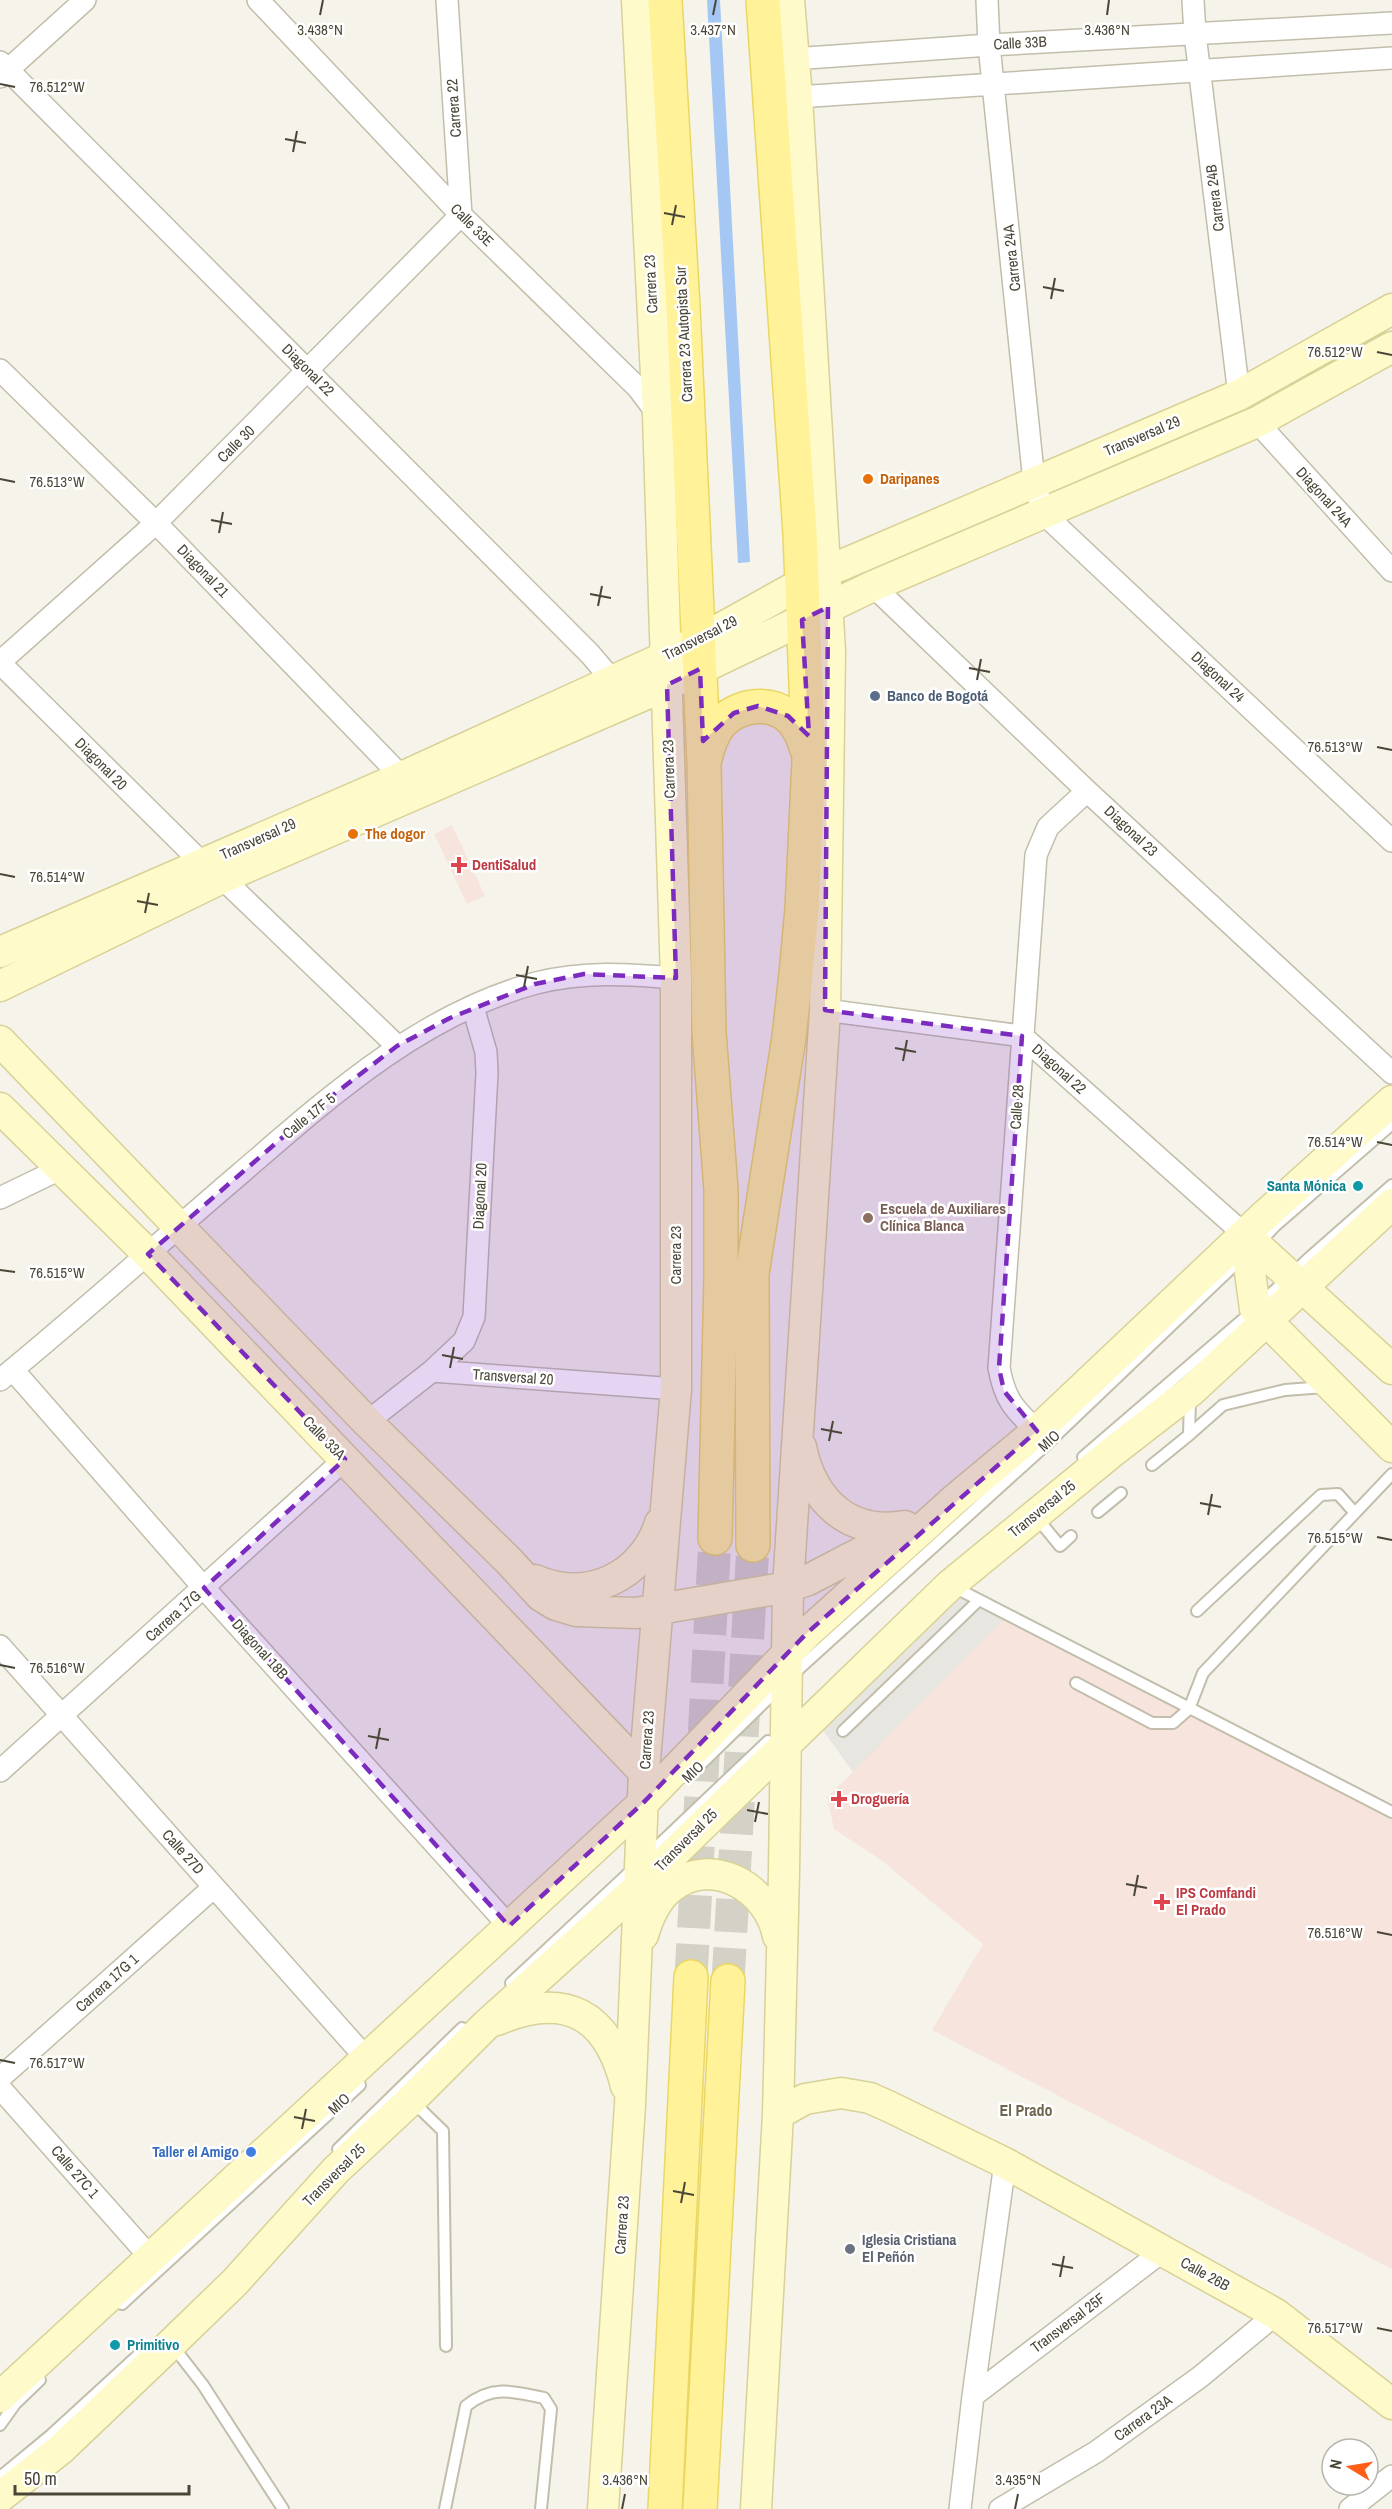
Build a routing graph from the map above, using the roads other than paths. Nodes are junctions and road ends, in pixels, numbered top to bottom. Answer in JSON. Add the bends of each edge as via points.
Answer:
{"nodes":[{"id":1,"x":85,"y":0,"type":"edge"},
{"id":2,"x":258,"y":0,"type":"edge"},
{"id":3,"x":447,"y":0,"type":"edge"},
{"id":4,"x":637,"y":0,"type":"edge"},
{"id":5,"x":665,"y":0,"type":"edge"},
{"id":6,"x":763,"y":0,"type":"edge"},
{"id":7,"x":789,"y":0,"type":"edge"},
{"id":8,"x":987,"y":0,"type":"edge"},
{"id":9,"x":1193,"y":0,"type":"edge"},
{"id":10,"x":1392,"y":23,"type":"edge"},
{"id":11,"x":1195,"y":34,"type":"junction"},
{"id":12,"x":989,"y":45,"type":"junction"},
{"id":13,"x":1392,"y":58,"type":"edge"},
{"id":14,"x":793,"y":59,"type":"junction"},
{"id":15,"x":2,"y":70,"type":"edge"},
{"id":16,"x":1200,"y":70,"type":"junction"},
{"id":17,"x":994,"y":84,"type":"junction"},
{"id":18,"x":797,"y":98,"type":"junction"},
{"id":19,"x":461,"y":215,"type":"junction"},
{"id":20,"x":1392,"y":309,"type":"edge"},
{"id":21,"x":1392,"y":347,"type":"edge"},
{"id":22,"x":0,"y":370,"type":"edge"},
{"id":23,"x":309,"y":371,"type":"junction"},
{"id":24,"x":1239,"y":395,"type":"junction"},
{"id":25,"x":658,"y":415,"type":"junction"},
{"id":26,"x":1257,"y":422,"type":"junction"},
{"id":27,"x":689,"y":446,"type":"junction"},
{"id":28,"x":1034,"y":482,"type":"junction"},
{"id":29,"x":1044,"y":514,"type":"junction"},
{"id":30,"x":156,"y":523,"type":"junction"},
{"id":31,"x":1392,"y":571,"type":"edge"},
{"id":32,"x":812,"y":578,"type":"junction"},
{"id":33,"x":873,"y":586,"type":"junction"},
{"id":34,"x":815,"y":613,"type":"junction"},
{"id":35,"x":699,"y":655,"type":"junction"},
{"id":36,"x":0,"y":662,"type":"edge"},
{"id":37,"x":667,"y":670,"type":"junction"},
{"id":38,"x":613,"y":681,"type":"junction"},
{"id":39,"x":809,"y":761,"type":"junction"},
{"id":40,"x":704,"y":762,"type":"junction"},
{"id":41,"x":402,"y":777,"type":"junction"},
{"id":42,"x":1088,"y":791,"type":"junction"},
{"id":43,"x":1392,"y":841,"type":"edge"},
{"id":44,"x":212,"y":871,"type":"junction"},
{"id":45,"x":0,"y":952,"type":"edge"},
{"id":46,"x":676,"y":978,"type":"junction"},
{"id":47,"x":0,"y":986,"type":"edge"},
{"id":48,"x":473,"y":1007,"type":"junction"},
{"id":49,"x":825,"y":1010,"type":"junction"},
{"id":50,"x":1023,"y":1036,"type":"junction"},
{"id":51,"x":0,"y":1041,"type":"edge"},
{"id":52,"x":397,"y":1046,"type":"junction"},
{"id":53,"x":1392,"y":1073,"type":"edge"},
{"id":54,"x":1392,"y":1101,"type":"edge"},
{"id":55,"x":0,"y":1108,"type":"edge"},
{"id":56,"x":1392,"y":1124,"type":"edge"},
{"id":57,"x":60,"y":1169,"type":"junction"},
{"id":58,"x":1392,"y":1185,"type":"edge"},
{"id":59,"x":1,"y":1196,"type":"edge"},
{"id":60,"x":1392,"y":1204,"type":"edge"},
{"id":61,"x":177,"y":1227,"type":"junction"},
{"id":62,"x":1250,"y":1244,"type":"junction"},
{"id":63,"x":148,"y":1254,"type":"junction"},
{"id":64,"x":1298,"y":1282,"type":"junction"},
{"id":65,"x":1261,"y":1315,"type":"junction"},
{"id":66,"x":1392,"y":1369,"type":"edge"},
{"id":67,"x":432,"y":1371,"type":"junction"},
{"id":68,"x":6,"y":1375,"type":"edge"},
{"id":69,"x":1331,"y":1386,"type":"junction"},
{"id":70,"x":676,"y":1389,"type":"junction"},
{"id":71,"x":1191,"y":1391,"type":"junction"},
{"id":72,"x":367,"y":1422,"type":"junction"},
{"id":73,"x":798,"y":1429,"type":"junction"},
{"id":74,"x":1038,"y":1431,"type":"junction"},
{"id":75,"x":1188,"y":1435,"type":"junction"},
{"id":76,"x":1392,"y":1447,"type":"edge"},
{"id":77,"x":345,"y":1459,"type":"junction"},
{"id":78,"x":1073,"y":1466,"type":"dead end"},
{"id":79,"x":1152,"y":1466,"type":"dead end"},
{"id":80,"x":1392,"y":1474,"type":"edge"},
{"id":81,"x":668,"y":1482,"type":"junction"},
{"id":82,"x":1121,"y":1493,"type":"dead end"},
{"id":83,"x":954,"y":1500,"type":"junction"},
{"id":84,"x":1098,"y":1512,"type":"dead end"},
{"id":85,"x":1355,"y":1513,"type":"junction"},
{"id":86,"x":1034,"y":1515,"type":"junction"},
{"id":87,"x":916,"y":1524,"type":"junction"},
{"id":88,"x":1071,"y":1536,"type":"dead end"},
{"id":89,"x":715,"y":1538,"type":"tunnel mouth"},
{"id":90,"x":753,"y":1545,"type":"tunnel mouth"},
{"id":91,"x":975,"y":1549,"type":"dead end"},
{"id":92,"x":509,"y":1560,"type":"junction"},
{"id":93,"x":788,"y":1587,"type":"junction"},
{"id":94,"x":204,"y":1588,"type":"junction"},
{"id":95,"x":936,"y":1590,"type":"junction"},
{"id":96,"x":978,"y":1601,"type":"junction"},
{"id":97,"x":657,"y":1611,"type":"junction"},
{"id":98,"x":1197,"y":1611,"type":"dead end"},
{"id":99,"x":0,"y":1646,"type":"edge"},
{"id":100,"x":787,"y":1666,"type":"junction"},
{"id":101,"x":1076,"y":1683,"type":"dead end"},
{"id":102,"x":1189,"y":1709,"type":"junction"},
{"id":103,"x":61,"y":1716,"type":"junction"},
{"id":104,"x":790,"y":1726,"type":"junction"},
{"id":105,"x":843,"y":1731,"type":"dead end"},
{"id":106,"x":0,"y":1771,"type":"edge"},
{"id":107,"x":644,"y":1772,"type":"junction"},
{"id":108,"x":690,"y":1775,"type":"dead end"},
{"id":109,"x":1392,"y":1812,"type":"edge"},
{"id":110,"x":644,"y":1816,"type":"junction"},
{"id":111,"x":640,"y":1874,"type":"junction"},
{"id":112,"x":214,"y":1887,"type":"junction"},
{"id":113,"x":509,"y":1926,"type":"junction"},
{"id":114,"x":637,"y":1967,"type":"junction"},
{"id":115,"x":782,"y":1968,"type":"junction"},
{"id":116,"x":691,"y":1977,"type":"tunnel mouth"},
{"id":117,"x":728,"y":1981,"type":"tunnel mouth"},
{"id":118,"x":500,"y":1993,"type":"dead end"},
{"id":119,"x":476,"y":2024,"type":"junction"},
{"id":120,"x":368,"y":2066,"type":"junction"},
{"id":121,"x":0,"y":2078,"type":"edge"},
{"id":122,"x":0,"y":2088,"type":"edge"},
{"id":123,"x":411,"y":2100,"type":"junction"},
{"id":124,"x":630,"y":2104,"type":"junction"},
{"id":125,"x":778,"y":2114,"type":"junction"},
{"id":126,"x":326,"y":2160,"type":"dead end"},
{"id":127,"x":1005,"y":2163,"type":"junction"},
{"id":128,"x":1163,"y":2251,"type":"junction"},
{"id":129,"x":150,"y":2257,"type":"junction"},
{"id":130,"x":1276,"y":2314,"type":"junction"},
{"id":131,"x":109,"y":2316,"type":"dead end"},
{"id":132,"x":164,"y":2341,"type":"junction"},
{"id":133,"x":446,"y":2346,"type":"dead end"},
{"id":134,"x":49,"y":2372,"type":"dead end"},
{"id":135,"x":1,"y":2396,"type":"edge"},
{"id":136,"x":973,"y":2396,"type":"junction"},
{"id":137,"x":1392,"y":2404,"type":"edge"},
{"id":138,"x":0,"y":2425,"type":"edge"},
{"id":139,"x":60,"y":2449,"type":"junction"},
{"id":140,"x":1392,"y":2476,"type":"edge"},
{"id":141,"x":0,"y":2477,"type":"edge"},
{"id":142,"x":0,"y":2497,"type":"edge"},
{"id":143,"x":665,"y":2500,"type":"edge"},
{"id":144,"x":700,"y":2502,"type":"edge"},
{"id":145,"x":11,"y":2509,"type":"edge"},
{"id":146,"x":283,"y":2509,"type":"edge"},
{"id":147,"x":446,"y":2509,"type":"edge"},
{"id":148,"x":541,"y":2509,"type":"edge"},
{"id":149,"x":603,"y":2509,"type":"edge"},
{"id":150,"x":756,"y":2509,"type":"edge"},
{"id":151,"x":960,"y":2509,"type":"edge"},
{"id":152,"x":1000,"y":2509,"type":"edge"},
{"id":153,"x":1350,"y":2509,"type":"edge"}],
"edges":[{"from":1,"to":15,"type":"street"},
{"from":2,"to":19,"type":"street","name":"Calle 33E"},
{"from":3,"to":19,"type":"street","name":"Carrera 22"},
{"from":4,"to":25,"type":"street","name":"Carrera 23"},
{"from":5,"to":27,"type":"main road","name":"Carrera 23 Autopista Sur"},
{"from":6,"to":32,"type":"main road","via":[[799,521]]},
{"from":7,"to":14,"type":"street"},
{"from":8,"to":12,"type":"street","name":"Carrera 24A"},
{"from":9,"to":11,"type":"street","name":"Carrera 24B"},
{"from":10,"to":11,"type":"street","name":"Calle 33B"},
{"from":11,"to":12,"type":"street","name":"Calle 33B"},
{"from":11,"to":16,"type":"street","name":"Carrera 24B"},
{"from":12,"to":14,"type":"street","name":"Calle 33B"},
{"from":12,"to":17,"type":"street","name":"Carrera 24A"},
{"from":13,"to":16,"type":"street"},
{"from":14,"to":18,"type":"street"},
{"from":15,"to":23,"type":"street","name":"Diagonal 22"},
{"from":16,"to":17,"type":"street"},
{"from":16,"to":24,"type":"street","name":"Carrera 24B"},
{"from":17,"to":18,"type":"street"},
{"from":17,"to":28,"type":"street","name":"Carrera 24A"},
{"from":18,"to":32,"type":"street"},
{"from":19,"to":23,"type":"street","name":"Calle 30"},
{"from":19,"to":25,"type":"street","name":"Calle 33E","via":[[638,388]]},
{"from":20,"to":24,"type":"street","name":"Transversal 29"},
{"from":21,"to":26,"type":"street","name":"Transversal 29"},
{"from":22,"to":30,"type":"street","name":"Diagonal 21"},
{"from":23,"to":30,"type":"street","name":"Calle 30"},
{"from":23,"to":38,"type":"street","name":"Diagonal 22","via":[[582,645]]},
{"from":24,"to":28,"type":"street","name":"Transversal 29"},
{"from":25,"to":27,"type":"street","name":"Calle 33E"},
{"from":25,"to":37,"type":"street","name":"Carrera 23"},
{"from":26,"to":29,"type":"street","name":"Transversal 29"},
{"from":26,"to":31,"type":"street","name":"Diagonal 24A"},
{"from":27,"to":35,"type":"main road","name":"Carrera 23 Autopista Sur"},
{"from":28,"to":29,"type":"street","name":"Carrera 24A"},
{"from":28,"to":32,"type":"street","name":"Transversal 29"},
{"from":29,"to":33,"type":"street","name":"Transversal 29"},
{"from":29,"to":43,"type":"street","name":"Diagonal 24"},
{"from":30,"to":36,"type":"street","name":"Calle 30"},
{"from":30,"to":41,"type":"street","name":"Diagonal 21"},
{"from":32,"to":34,"type":"main road"},
{"from":32,"to":35,"type":"street","name":"Transversal 29"},
{"from":33,"to":34,"type":"street","name":"Transversal 29"},
{"from":33,"to":42,"type":"street","name":"Diagonal 23"},
{"from":34,"to":35,"type":"street","name":"Transversal 29"},
{"from":34,"to":39,"type":"main road"},
{"from":34,"to":49,"type":"street","via":[[830,651]]},
{"from":35,"to":37,"type":"street","name":"Transversal 29"},
{"from":35,"to":40,"type":"main road"},
{"from":36,"to":44,"type":"street","name":"Diagonal 20"},
{"from":37,"to":38,"type":"street","name":"Transversal 29"},
{"from":37,"to":44,"type":"street","name":"Transversal 29"},
{"from":37,"to":46,"type":"street","name":"Carrera 23"},
{"from":38,"to":41,"type":"street","name":"Transversal 29"},
{"from":39,"to":40,"type":"main road","via":[[802,736],[792,720],[774,709],[758,706],[741,710],[720,725]]},
{"from":39,"to":90,"type":"main road","via":[[789,1037],[752,1274]]},
{"from":40,"to":89,"type":"main road","via":[[709,1032],[721,1200]]},
{"from":41,"to":44,"type":"street","name":"Transversal 29"},
{"from":42,"to":50,"type":"street","name":"Calle 28","via":[[1048,827],[1036,855]]},
{"from":42,"to":53,"type":"street","name":"Diagonal 23"},
{"from":44,"to":45,"type":"street","name":"Transversal 29"},
{"from":44,"to":47,"type":"street","name":"Transversal 29"},
{"from":44,"to":52,"type":"street","name":"Diagonal 20"},
{"from":46,"to":48,"type":"street","name":"Calle 17F 5","via":[[584,974],[535,984]]},
{"from":46,"to":70,"type":"street","name":"Carrera 23"},
{"from":48,"to":52,"type":"street","name":"Calle 17F 5"},
{"from":48,"to":67,"type":"street","name":"Diagonal 20","via":[[486,1052],[487,1072],[474,1317],[464,1341]]},
{"from":49,"to":50,"type":"street","name":"Diagonal 22"},
{"from":49,"to":73,"type":"street"},
{"from":50,"to":62,"type":"street","name":"Diagonal 22"},
{"from":50,"to":74,"type":"street","name":"Calle 28","via":[[999,1368],[1004,1391]]},
{"from":51,"to":61,"type":"street"},
{"from":52,"to":61,"type":"street","name":"Calle 17F 5","via":[[291,1129]]},
{"from":54,"to":62,"type":"street"},
{"from":55,"to":57,"type":"street","name":"Calle 33A"},
{"from":56,"to":62,"type":"lane","name":"MIO"},
{"from":57,"to":59,"type":"street"},
{"from":57,"to":63,"type":"street","name":"Calle 33A"},
{"from":58,"to":64,"type":"lane","via":[[1309,1258]]},
{"from":60,"to":64,"type":"street","name":"Transversal 25","via":[[1321,1268]]},
{"from":61,"to":63,"type":"street","name":"Calle 17F 5"},
{"from":61,"to":72,"type":"street"},
{"from":62,"to":64,"type":"street"},
{"from":62,"to":65,"type":"street"},
{"from":62,"to":74,"type":"street"},
{"from":62,"to":100,"type":"lane","name":"MIO","via":[[1046,1445]]},
{"from":63,"to":68,"type":"street","name":"Calle 17F 5"},
{"from":63,"to":77,"type":"street","name":"Calle 33A"},
{"from":64,"to":65,"type":"street","name":"Transversal 25"},
{"from":64,"to":66,"type":"street"},
{"from":65,"to":69,"type":"street"},
{"from":65,"to":71,"type":"street","name":"Transversal 25"},
{"from":65,"to":78,"type":"lane"},
{"from":67,"to":70,"type":"street","name":"Transversal 20"},
{"from":67,"to":72,"type":"street"},
{"from":68,"to":94,"type":"street","name":"Diagonal 18B"},
{"from":69,"to":75,"type":"lane","via":[[1285,1390],[1222,1405]]},
{"from":69,"to":76,"type":"street"},
{"from":70,"to":81,"type":"street","name":"Carrera 23"},
{"from":71,"to":75,"type":"lane"},
{"from":71,"to":86,"type":"street","name":"Transversal 25"},
{"from":72,"to":92,"type":"street"},
{"from":73,"to":87,"type":"street","via":[[813,1481],[843,1516],[878,1528]]},
{"from":73,"to":93,"type":"street"},
{"from":74,"to":83,"type":"street"},
{"from":75,"to":79,"type":"lane"},
{"from":77,"to":94,"type":"street","name":"Carrera 17G"},
{"from":77,"to":107,"type":"street","name":"Calle 33A"},
{"from":80,"to":85,"type":"lane"},
{"from":81,"to":92,"type":"street","via":[[661,1519],[651,1544],[634,1565],[615,1578],[591,1587],[564,1588],[530,1577]]},
{"from":81,"to":97,"type":"street","name":"Carrera 23"},
{"from":82,"to":84,"type":"lane"},
{"from":83,"to":87,"type":"street"},
{"from":83,"to":100,"type":"street"},
{"from":85,"to":98,"type":"lane","via":[[1338,1494],[1321,1496]]},
{"from":85,"to":102,"type":"lane","via":[[1203,1673]]},
{"from":86,"to":88,"type":"lane","via":[[1060,1546]]},
{"from":86,"to":95,"type":"street","name":"Transversal 25"},
{"from":87,"to":93,"type":"street"},
{"from":91,"to":95,"type":"lane"},
{"from":92,"to":97,"type":"street","via":[[534,1590],[565,1608],[614,1614]]},
{"from":93,"to":97,"type":"street"},
{"from":93,"to":100,"type":"street"},
{"from":94,"to":103,"type":"street","name":"Carrera 17G"},
{"from":94,"to":113,"type":"street","name":"Diagonal 18B"},
{"from":95,"to":96,"type":"lane"},
{"from":95,"to":104,"type":"street","name":"Transversal 25"},
{"from":96,"to":102,"type":"lane"},
{"from":96,"to":105,"type":"lane"},
{"from":97,"to":107,"type":"street","name":"Carrera 23"},
{"from":99,"to":103,"type":"street","name":"Calle 27D"},
{"from":100,"to":104,"type":"street"},
{"from":100,"to":108,"type":"lane","name":"MIO"},
{"from":100,"to":110,"type":"street"},
{"from":101,"to":102,"type":"lane","via":[[1152,1723],[1173,1723]]},
{"from":102,"to":109,"type":"lane"},
{"from":103,"to":106,"type":"street","name":"Carrera 17G"},
{"from":103,"to":112,"type":"street","name":"Calle 27D"},
{"from":104,"to":111,"type":"street","name":"Transversal 25"},
{"from":104,"to":115,"type":"street"},
{"from":107,"to":110,"type":"street","name":"Carrera 23"},
{"from":110,"to":111,"type":"street","name":"Carrera 23"},
{"from":110,"to":113,"type":"street"},
{"from":111,"to":114,"type":"street","name":"Carrera 23"},
{"from":111,"to":118,"type":"lane"},
{"from":111,"to":119,"type":"street","name":"Transversal 25"},
{"from":112,"to":120,"type":"street","name":"Calle 27D"},
{"from":112,"to":121,"type":"street","name":"Carrera 17G 1"},
{"from":113,"to":120,"type":"street"},
{"from":114,"to":115,"type":"street","via":[[644,1929],[657,1901],[678,1882],[713,1875],[732,1878],[766,1904],[777,1930]]},
{"from":114,"to":124,"type":"street","name":"Carrera 23"},
{"from":115,"to":125,"type":"street"},
{"from":116,"to":143,"type":"main road"},
{"from":117,"to":144,"type":"main road"},
{"from":119,"to":123,"type":"street","name":"Transversal 25"},
{"from":119,"to":124,"type":"street","via":[[535,2008],[563,2009],[581,2015],[597,2026],[612,2047]]},
{"from":119,"to":126,"type":"lane","name":"MIO"},
{"from":120,"to":129,"type":"street"},
{"from":120,"to":131,"type":"lane","name":"MIO","via":[[196,2238]]},
{"from":122,"to":129,"type":"street","name":"Calle 27C 1"},
{"from":123,"to":132,"type":"street","name":"Transversal 25","via":[[336,2170],[235,2282]]},
{"from":123,"to":133,"type":"lane","via":[[443,2132]]},
{"from":124,"to":149,"type":"street","name":"Carrera 23"},
{"from":125,"to":127,"type":"street","name":"Calle 26B","via":[[825,2094],[862,2096]]},
{"from":125,"to":150,"type":"street"},
{"from":127,"to":128,"type":"street","name":"Calle 26B"},
{"from":127,"to":136,"type":"street"},
{"from":128,"to":130,"type":"street","name":"Calle 26B"},
{"from":128,"to":136,"type":"street","name":"Transversal 25F"},
{"from":129,"to":135,"type":"street"},
{"from":130,"to":137,"type":"street","name":"Calle 26B"},
{"from":130,"to":152,"type":"street","name":"Carrera 23A","via":[[1200,2377],[1096,2452]]},
{"from":132,"to":139,"type":"street","name":"Transversal 25"},
{"from":132,"to":141,"type":"lane"},
{"from":132,"to":146,"type":"lane","via":[[203,2385]]},
{"from":134,"to":138,"type":"lane","via":[[15,2404]]},
{"from":136,"to":151,"type":"street"},
{"from":139,"to":142,"type":"street","name":"Transversal 25"},
{"from":139,"to":145,"type":"street"},
{"from":140,"to":153,"type":"street"},
{"from":147,"to":148,"type":"lane","via":[[466,2406],[480,2395],[498,2391],[544,2398],[551,2409]]}]}
